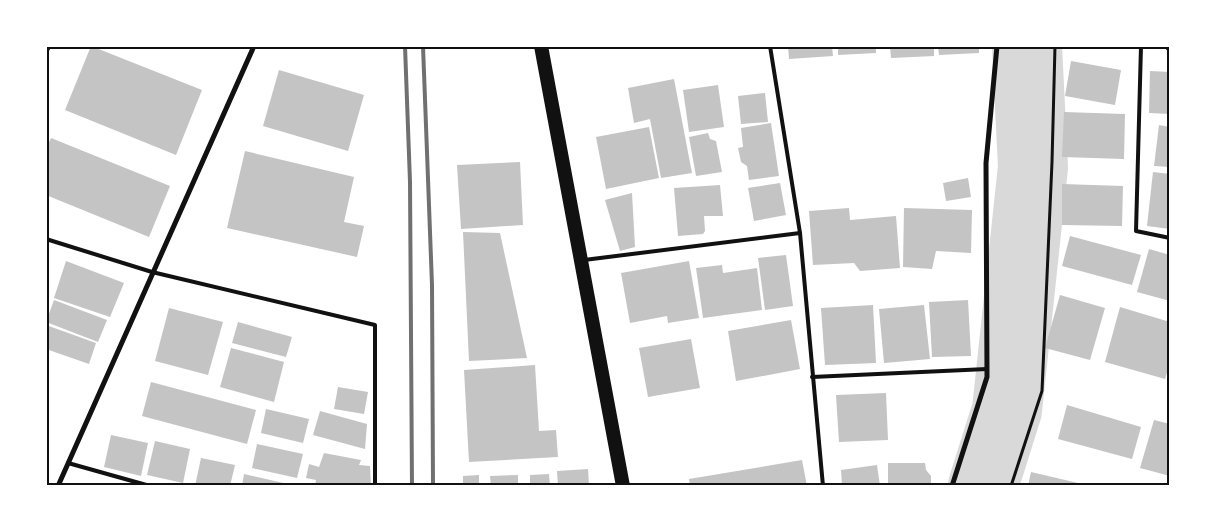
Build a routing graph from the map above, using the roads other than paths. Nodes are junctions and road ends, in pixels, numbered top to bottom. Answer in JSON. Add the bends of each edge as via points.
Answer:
{"nodes":[{"id":1,"x":49,"y":46,"type":"edge"},
{"id":2,"x":254,"y":46,"type":"edge"},
{"id":3,"x":541,"y":46,"type":"edge"},
{"id":4,"x":770,"y":46,"type":"edge"},
{"id":5,"x":997,"y":46,"type":"edge"},
{"id":6,"x":1141,"y":46,"type":"edge"},
{"id":7,"x":1166,"y":46,"type":"edge"},
{"id":8,"x":46,"y":51,"type":"edge"},
{"id":9,"x":1170,"y":51,"type":"edge"},
{"id":10,"x":800,"y":233,"type":"junction"},
{"id":11,"x":1170,"y":238,"type":"edge"},
{"id":12,"x":46,"y":239,"type":"edge"},
{"id":13,"x":580,"y":260,"type":"junction"},
{"id":14,"x":152,"y":272,"type":"junction"},
{"id":15,"x":987,"y":369,"type":"junction"},
{"id":16,"x":812,"y":377,"type":"junction"},
{"id":17,"x":68,"y":463,"type":"junction"},
{"id":18,"x":58,"y":486,"type":"edge"},
{"id":19,"x":150,"y":486,"type":"edge"},
{"id":20,"x":375,"y":486,"type":"edge"},
{"id":21,"x":623,"y":486,"type":"edge"},
{"id":22,"x":823,"y":486,"type":"edge"},
{"id":23,"x":952,"y":486,"type":"edge"}],
"edges":[{"from":1,"to":8,"type":"street"},
{"from":2,"to":14,"type":"street"},
{"from":3,"to":13,"type":"highway"},
{"from":4,"to":10,"type":"lane"},
{"from":5,"to":15,"type":"street","via":[[986,163]]},
{"from":6,"to":11,"type":"lane","via":[[1136,231]]},
{"from":7,"to":9,"type":"lane"},
{"from":10,"to":13,"type":"lane"},
{"from":10,"to":16,"type":"lane"},
{"from":12,"to":14,"type":"lane"},
{"from":13,"to":21,"type":"highway"},
{"from":14,"to":17,"type":"street"},
{"from":14,"to":20,"type":"lane","via":[[375,325]]},
{"from":15,"to":16,"type":"lane"},
{"from":15,"to":23,"type":"street"},
{"from":16,"to":22,"type":"lane"},
{"from":17,"to":18,"type":"street"},
{"from":17,"to":19,"type":"lane"}]}
